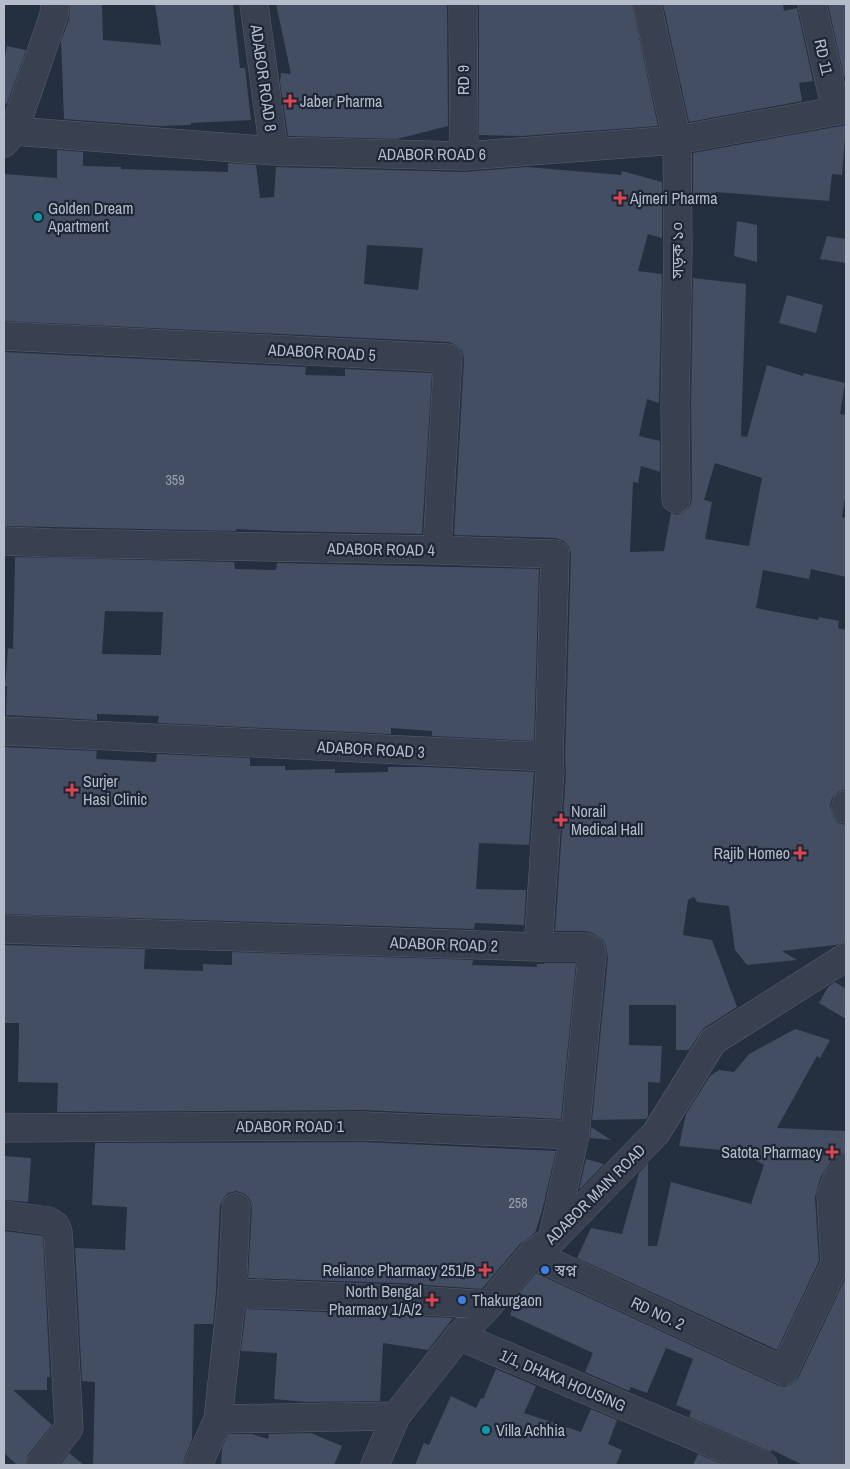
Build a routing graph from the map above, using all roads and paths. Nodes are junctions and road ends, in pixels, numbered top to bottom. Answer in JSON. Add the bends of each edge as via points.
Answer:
{"nodes":[{"id":1,"x":55,"y":4,"type":"edge"},
{"id":2,"x":254,"y":4,"type":"edge"},
{"id":3,"x":463,"y":4,"type":"edge"},
{"id":4,"x":647,"y":4,"type":"edge"},
{"id":5,"x":812,"y":4,"type":"edge"},
{"id":6,"x":841,"y":110,"type":"edge"},
{"id":7,"x":9,"y":137,"type":"edge"},
{"id":8,"x":677,"y":140,"type":"junction"},
{"id":9,"x":274,"y":152,"type":"junction"},
{"id":10,"x":464,"y":156,"type":"junction"},
{"id":11,"x":4,"y":336,"type":"edge"},
{"id":12,"x":676,"y":499,"type":"dead end"},
{"id":13,"x":4,"y":541,"type":"edge"},
{"id":14,"x":437,"y":550,"type":"junction"},
{"id":15,"x":4,"y":731,"type":"edge"},
{"id":16,"x":549,"y":758,"type":"junction"},
{"id":17,"x":846,"y":805,"type":"edge"},
{"id":18,"x":846,"y":810,"type":"edge"},
{"id":19,"x":4,"y":929,"type":"edge"},
{"id":20,"x":538,"y":947,"type":"junction"},
{"id":21,"x":846,"y":957,"type":"edge"},
{"id":22,"x":4,"y":1128,"type":"edge"},
{"id":23,"x":575,"y":1135,"type":"junction"},
{"id":24,"x":846,"y":1168,"type":"edge"},
{"id":25,"x":236,"y":1207,"type":"dead end"},
{"id":26,"x":4,"y":1214,"type":"edge"},
{"id":27,"x":542,"y":1247,"type":"junction"},
{"id":28,"x":841,"y":1266,"type":"edge"},
{"id":29,"x":232,"y":1293,"type":"junction"},
{"id":30,"x":489,"y":1305,"type":"junction"},
{"id":31,"x":459,"y":1336,"type":"junction"},
{"id":32,"x":396,"y":1416,"type":"junction"},
{"id":33,"x":218,"y":1419,"type":"junction"},
{"id":34,"x":40,"y":1465,"type":"edge"},
{"id":35,"x":198,"y":1465,"type":"edge"},
{"id":36,"x":375,"y":1465,"type":"edge"},
{"id":37,"x":762,"y":1465,"type":"edge"}],
"edges":[{"from":1,"to":7,"type":"street","via":[[54,15]]},
{"from":2,"to":9,"type":"street","name":"ADABOR ROAD 8"},
{"from":3,"to":10,"type":"street","name":"RD 9"},
{"from":4,"to":8,"type":"street","name":"সড়ক ১০"},
{"from":5,"to":6,"type":"street","name":"RD 11"},
{"from":6,"to":8,"type":"street","name":"ADABOR ROAD 6"},
{"from":7,"to":9,"type":"street","name":"ADABOR ROAD 6"},
{"from":8,"to":10,"type":"street","name":"ADABOR ROAD 6"},
{"from":8,"to":12,"type":"street","name":"সড়ক ১০"},
{"from":9,"to":10,"type":"street","name":"ADABOR ROAD 6"},
{"from":11,"to":14,"type":"street","name":"ADABOR ROAD 5","via":[[448,358]]},
{"from":13,"to":14,"type":"street","name":"ADABOR ROAD 4"},
{"from":14,"to":16,"type":"street","name":"ADABOR ROAD 4","via":[[555,554]]},
{"from":15,"to":16,"type":"street","name":"ADABOR ROAD 3"},
{"from":16,"to":20,"type":"street"},
{"from":17,"to":18,"type":"street"},
{"from":19,"to":20,"type":"street","name":"ADABOR ROAD 2"},
{"from":20,"to":23,"type":"street","name":"ADABOR ROAD 2","via":[[585,947],[591,950]]},
{"from":21,"to":27,"type":"street","name":"ADABOR MAIN ROAD","via":[[713,1040],[656,1133]]},
{"from":22,"to":23,"type":"street","name":"ADABOR ROAD 1","via":[[363,1126]]},
{"from":23,"to":27,"type":"street","name":"ADABOR ROAD 2"},
{"from":24,"to":28,"type":"street","via":[[836,1181],[831,1196]]},
{"from":25,"to":29,"type":"street"},
{"from":26,"to":34,"type":"street","via":[[49,1220],[58,1232],[69,1428]]},
{"from":27,"to":28,"type":"street","name":"RD NO. 2","via":[[784,1371]]},
{"from":27,"to":30,"type":"street","name":"ADABOR MAIN ROAD"},
{"from":29,"to":30,"type":"street"},
{"from":29,"to":33,"type":"street"},
{"from":30,"to":31,"type":"street","name":"ADABOR MAIN ROAD"},
{"from":31,"to":32,"type":"street","name":"ADABOR MAIN ROAD"},
{"from":31,"to":37,"type":"street","name":"1/1, DHAKA HOUSING"},
{"from":32,"to":33,"type":"street"},
{"from":32,"to":36,"type":"street","name":"ADABOR MAIN ROAD"},
{"from":33,"to":35,"type":"street"}]}
